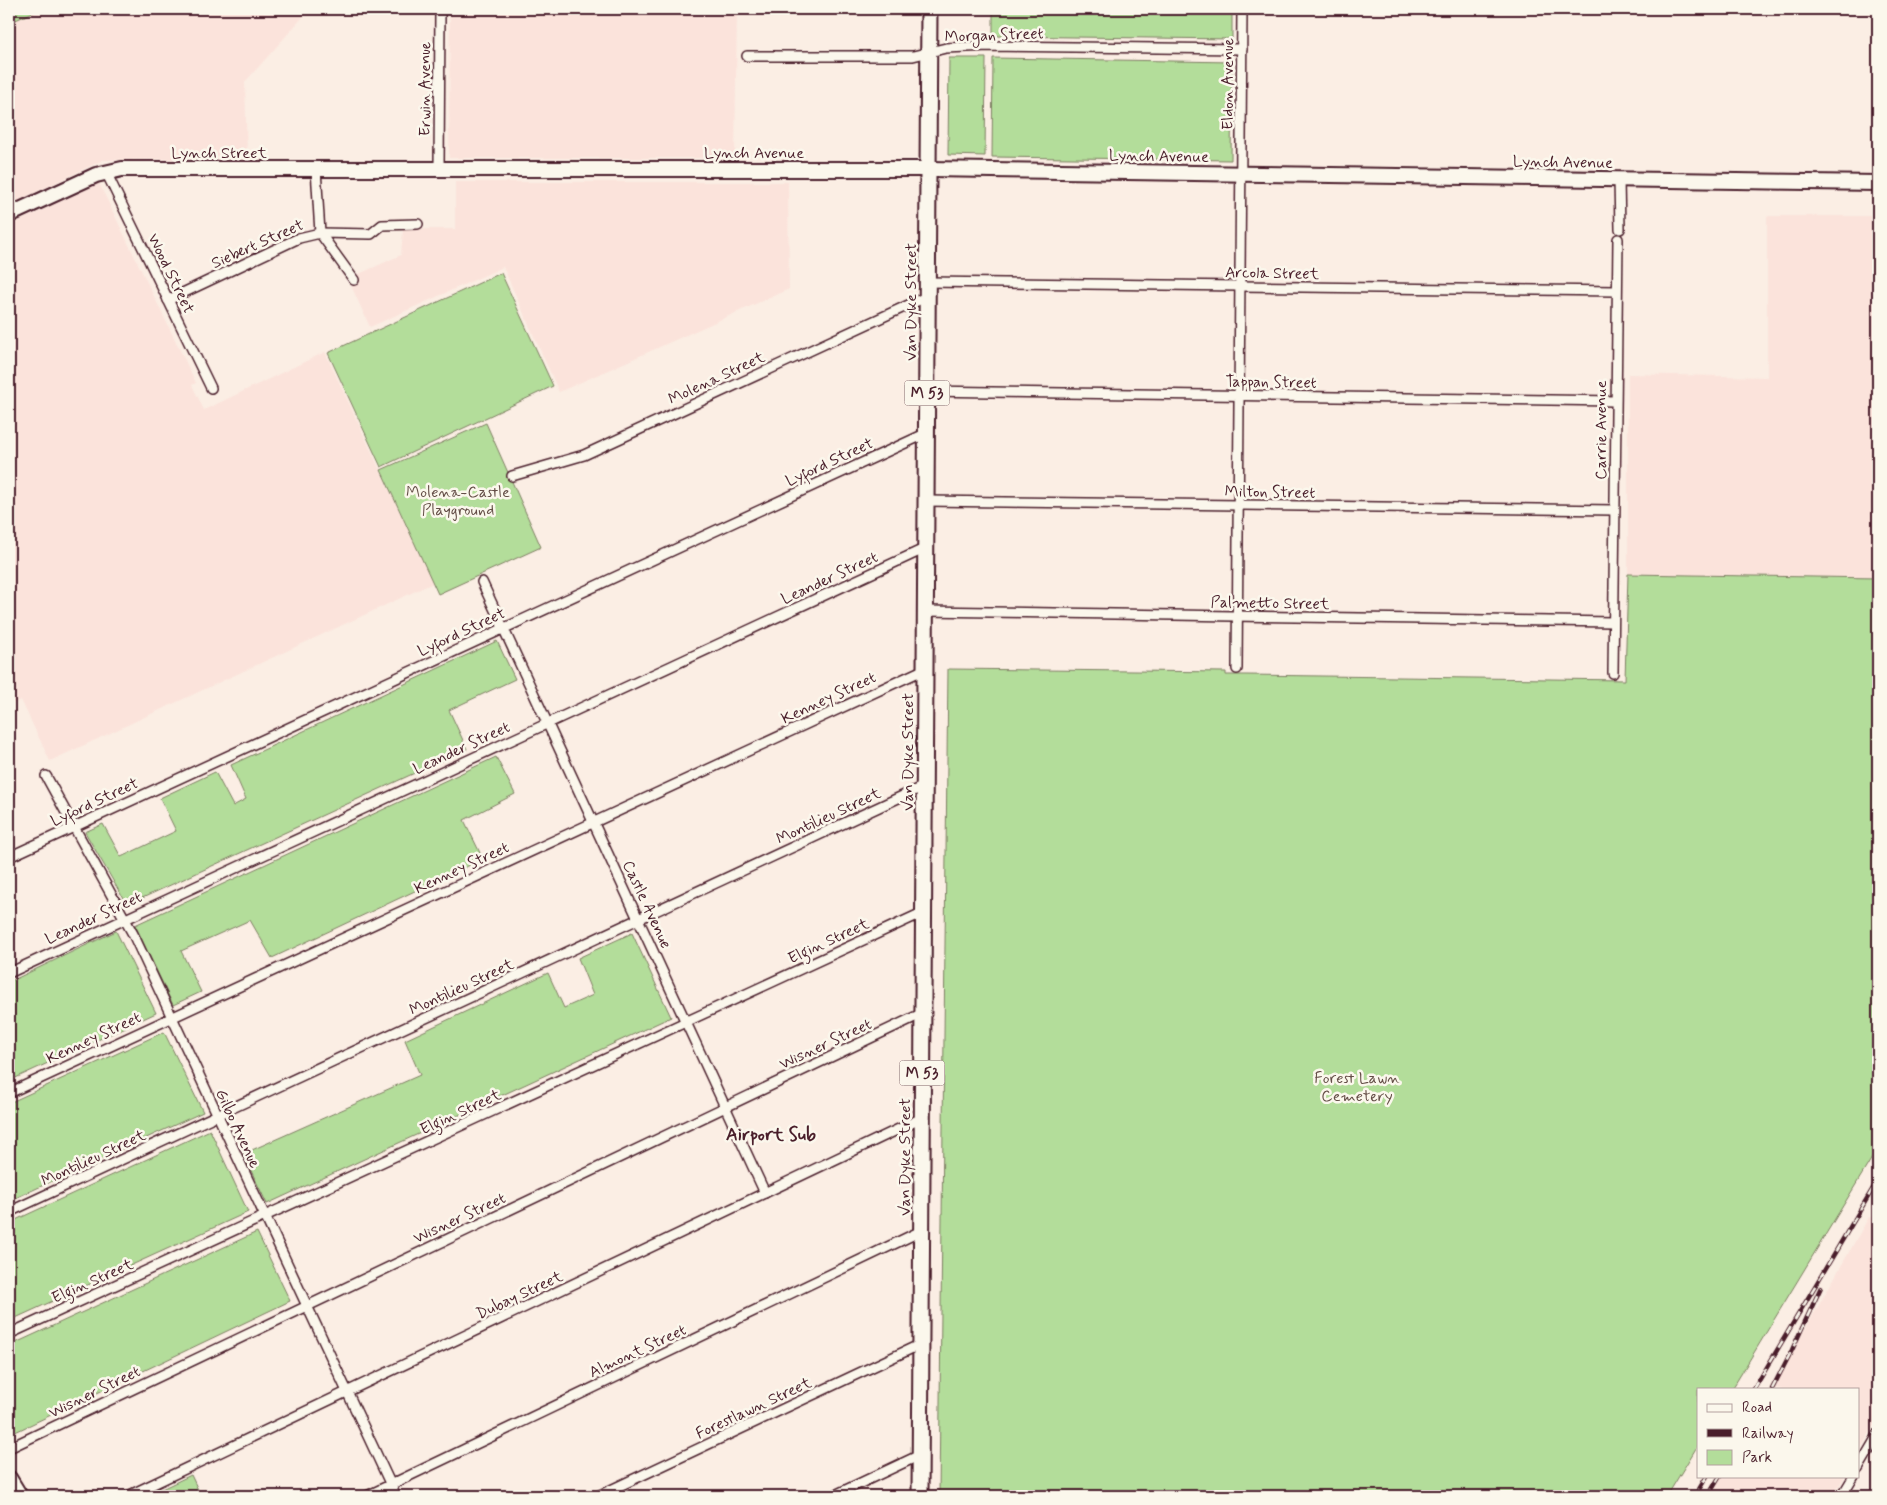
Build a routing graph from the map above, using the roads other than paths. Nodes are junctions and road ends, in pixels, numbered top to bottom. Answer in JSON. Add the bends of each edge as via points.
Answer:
{"nodes":[{"id":1,"x":440,"y":9,"type":"edge"},
{"id":2,"x":929,"y":9,"type":"edge"},
{"id":3,"x":1242,"y":9,"type":"edge"},
{"id":4,"x":1242,"y":49,"type":"junction"},
{"id":5,"x":928,"y":54,"type":"junction"},
{"id":6,"x":747,"y":56,"type":"dead end"},
{"id":7,"x":316,"y":169,"type":"junction"},
{"id":8,"x":439,"y":169,"type":"junction"},
{"id":9,"x":929,"y":169,"type":"junction"},
{"id":10,"x":106,"y":172,"type":"junction"},
{"id":11,"x":1241,"y":173,"type":"junction"},
{"id":12,"x":1620,"y":180,"type":"junction"},
{"id":13,"x":1878,"y":183,"type":"edge"},
{"id":14,"x":9,"y":215,"type":"edge"},
{"id":15,"x":418,"y":224,"type":"dead end"},
{"id":16,"x":1620,"y":229,"type":"dead end"},
{"id":17,"x":320,"y":233,"type":"junction"},
{"id":18,"x":1618,"y":239,"type":"dead end"},
{"id":19,"x":354,"y":280,"type":"dead end"},
{"id":20,"x":1240,"y":286,"type":"junction"},
{"id":21,"x":928,"y":289,"type":"junction"},
{"id":22,"x":1616,"y":292,"type":"junction"},
{"id":23,"x":168,"y":300,"type":"junction"},
{"id":24,"x":210,"y":388,"type":"dead end"},
{"id":25,"x":927,"y":391,"type":"junction"},
{"id":26,"x":1239,"y":396,"type":"junction"},
{"id":27,"x":1615,"y":401,"type":"junction"},
{"id":28,"x":927,"y":433,"type":"junction"},
{"id":29,"x":512,"y":476,"type":"dead end"},
{"id":30,"x":926,"y":501,"type":"junction"},
{"id":31,"x":1236,"y":506,"type":"junction"},
{"id":32,"x":1614,"y":510,"type":"junction"},
{"id":33,"x":926,"y":548,"type":"junction"},
{"id":34,"x":482,"y":582,"type":"dead end"},
{"id":35,"x":926,"y":611,"type":"junction"},
{"id":36,"x":1236,"y":616,"type":"junction"},
{"id":37,"x":1613,"y":622,"type":"junction"},
{"id":38,"x":503,"y":628,"type":"junction"},
{"id":39,"x":925,"y":668,"type":"junction"},
{"id":40,"x":1237,"y":669,"type":"dead end"},
{"id":41,"x":1613,"y":673,"type":"dead end"},
{"id":42,"x":548,"y":723,"type":"junction"},
{"id":43,"x":46,"y":776,"type":"dead end"},
{"id":44,"x":924,"y":786,"type":"junction"},
{"id":45,"x":593,"y":822,"type":"junction"},
{"id":46,"x":74,"y":826,"type":"junction"},
{"id":47,"x":9,"y":857,"type":"edge"},
{"id":48,"x":924,"y":912,"type":"junction"},
{"id":49,"x":125,"y":919,"type":"junction"},
{"id":50,"x":639,"y":920,"type":"junction"},
{"id":51,"x":9,"y":973,"type":"edge"},
{"id":52,"x":923,"y":1013,"type":"junction"},
{"id":53,"x":171,"y":1018,"type":"junction"},
{"id":54,"x":686,"y":1023,"type":"junction"},
{"id":55,"x":9,"y":1093,"type":"edge"},
{"id":56,"x":725,"y":1107,"type":"junction"},
{"id":57,"x":218,"y":1116,"type":"junction"},
{"id":58,"x":922,"y":1118,"type":"junction"},
{"id":59,"x":765,"y":1193,"type":"junction"},
{"id":60,"x":9,"y":1212,"type":"edge"},
{"id":61,"x":265,"y":1218,"type":"junction"},
{"id":62,"x":921,"y":1231,"type":"junction"},
{"id":63,"x":306,"y":1306,"type":"junction"},
{"id":64,"x":9,"y":1334,"type":"edge"},
{"id":65,"x":921,"y":1344,"type":"junction"},
{"id":66,"x":346,"y":1392,"type":"junction"},
{"id":67,"x":1878,"y":1435,"type":"edge"},
{"id":68,"x":9,"y":1448,"type":"edge"},
{"id":69,"x":920,"y":1455,"type":"junction"},
{"id":70,"x":1860,"y":1465,"type":"edge"},
{"id":71,"x":9,"y":1478,"type":"edge"},
{"id":72,"x":1853,"y":1478,"type":"edge"},
{"id":73,"x":391,"y":1485,"type":"junction"},
{"id":74,"x":20,"y":1496,"type":"edge"},
{"id":75,"x":128,"y":1496,"type":"edge"},
{"id":76,"x":367,"y":1496,"type":"edge"},
{"id":77,"x":396,"y":1496,"type":"edge"},
{"id":78,"x":598,"y":1496,"type":"edge"},
{"id":79,"x":833,"y":1496,"type":"edge"},
{"id":80,"x":920,"y":1496,"type":"edge"},
{"id":81,"x":1842,"y":1496,"type":"edge"}],
"edges":[{"from":1,"to":8,"type":"street","name":"Erwin Avenue"},
{"from":2,"to":5,"type":"main road","name":"Van Dyke Street","number":"M 53"},
{"from":3,"to":4,"type":"street","name":"Eldon Avenue"},
{"from":4,"to":5,"type":"street","name":"Morgan Street","via":[[990,46],[946,48]]},
{"from":4,"to":11,"type":"street","name":"Eldon Avenue"},
{"from":5,"to":6,"type":"street","name":"Morgan Street"},
{"from":5,"to":9,"type":"main road","name":"Van Dyke Street","number":"M 53"},
{"from":7,"to":8,"type":"street","name":"Lynch Street"},
{"from":7,"to":10,"type":"street","name":"Lynch Street","via":[[122,169]]},
{"from":7,"to":17,"type":"street"},
{"from":8,"to":9,"type":"street","name":"Lynch Avenue"},
{"from":9,"to":11,"type":"street","name":"Lynch Avenue"},
{"from":9,"to":21,"type":"main road","name":"Van Dyke Street","number":"M 53"},
{"from":10,"to":14,"type":"street","name":"Lynch Street"},
{"from":10,"to":23,"type":"street","name":"Wood Street"},
{"from":11,"to":12,"type":"street","name":"Lynch Avenue"},
{"from":11,"to":20,"type":"street","name":"Eldon Avenue"},
{"from":12,"to":13,"type":"street","name":"Lynch Avenue"},
{"from":12,"to":16,"type":"street"},
{"from":15,"to":17,"type":"street","name":"Siebert Street","via":[[382,225],[371,234]]},
{"from":17,"to":19,"type":"street"},
{"from":17,"to":23,"type":"street","name":"Siebert Street","via":[[299,238]]},
{"from":18,"to":22,"type":"street","name":"Carrie Avenue"},
{"from":20,"to":21,"type":"street","name":"Arcola Street"},
{"from":20,"to":22,"type":"street","name":"Arcola Street"},
{"from":20,"to":26,"type":"street","name":"Eldon Avenue"},
{"from":21,"to":25,"type":"main road","name":"Van Dyke Street","number":"M 53"},
{"from":21,"to":29,"type":"street","name":"Molena Street","via":[[584,455]]},
{"from":22,"to":27,"type":"street","name":"Carrie Avenue"},
{"from":23,"to":24,"type":"street","name":"Wood Street"},
{"from":25,"to":26,"type":"street","name":"Tappan Street"},
{"from":25,"to":28,"type":"main road","name":"Van Dyke Street","number":"M 53"},
{"from":26,"to":27,"type":"street","name":"Tappan Street"},
{"from":26,"to":31,"type":"street","name":"Eldon Avenue"},
{"from":27,"to":32,"type":"street","name":"Carrie Avenue"},
{"from":28,"to":30,"type":"main road","name":"Van Dyke Street","number":"M 53"},
{"from":28,"to":38,"type":"street","name":"Lyford Street"},
{"from":30,"to":31,"type":"street","name":"Milton Street"},
{"from":30,"to":33,"type":"main road","name":"Van Dyke Street","number":"M 53"},
{"from":31,"to":32,"type":"street","name":"Milton Street"},
{"from":31,"to":36,"type":"street","name":"Eldon Avenue"},
{"from":32,"to":37,"type":"street","name":"Carrie Avenue"},
{"from":33,"to":35,"type":"main road","name":"Van Dyke Street","number":"M 53"},
{"from":33,"to":42,"type":"street","name":"Leander Street"},
{"from":34,"to":38,"type":"street","name":"Castle Avenue"},
{"from":35,"to":36,"type":"street","name":"Palmetto Street"},
{"from":35,"to":39,"type":"main road","name":"Van Dyke Street","number":"M 53"},
{"from":36,"to":37,"type":"street","name":"Palmetto Street"},
{"from":36,"to":40,"type":"street","name":"Eldon Avenue"},
{"from":37,"to":41,"type":"street","name":"Carrie Avenue"},
{"from":38,"to":42,"type":"street","name":"Castle Avenue"},
{"from":38,"to":46,"type":"street","name":"Lyford Street"},
{"from":39,"to":44,"type":"main road","name":"Van Dyke Street","number":"M 53"},
{"from":39,"to":45,"type":"street","name":"Kenney Street"},
{"from":42,"to":45,"type":"street","name":"Castle Avenue"},
{"from":42,"to":49,"type":"street","name":"Leander Street"},
{"from":43,"to":46,"type":"street","name":"Gilbo Avenue"},
{"from":44,"to":48,"type":"main road","name":"Van Dyke Street","number":"M 53"},
{"from":44,"to":50,"type":"street","name":"Montilieu Street"},
{"from":45,"to":50,"type":"street","name":"Castle Avenue"},
{"from":45,"to":53,"type":"street","name":"Kenney Street"},
{"from":46,"to":47,"type":"street","name":"Lyford Street"},
{"from":46,"to":49,"type":"street","name":"Gilbo Avenue"},
{"from":48,"to":52,"type":"main road","name":"Van Dyke Street","number":"M 53"},
{"from":48,"to":54,"type":"street","name":"Elgin Street"},
{"from":49,"to":51,"type":"street","name":"Leander Street"},
{"from":49,"to":53,"type":"street","name":"Gilbo Avenue"},
{"from":50,"to":54,"type":"street","name":"Castle Avenue"},
{"from":50,"to":57,"type":"street","name":"Montilieu Street"},
{"from":52,"to":56,"type":"street","name":"Wisner Street"},
{"from":52,"to":58,"type":"main road","name":"Van Dyke Street","number":"M 53"},
{"from":53,"to":55,"type":"street","name":"Kenney Street"},
{"from":53,"to":57,"type":"street","name":"Gilbo Avenue"},
{"from":54,"to":56,"type":"street","name":"Castle Avenue"},
{"from":54,"to":61,"type":"street","name":"Elgin Street"},
{"from":56,"to":59,"type":"street","name":"Castle Avenue"},
{"from":56,"to":63,"type":"street","name":"Wisner Street"},
{"from":57,"to":60,"type":"street","name":"Montilieu Street"},
{"from":57,"to":61,"type":"street","name":"Gilbo Avenue"},
{"from":58,"to":59,"type":"street","name":"Dubay Street"},
{"from":58,"to":62,"type":"main road","name":"Van Dyke Street","number":"M 53"},
{"from":59,"to":66,"type":"street","name":"Dubay Street"},
{"from":61,"to":63,"type":"street","name":"Gilbo Avenue"},
{"from":61,"to":64,"type":"street","name":"Elgin Street"},
{"from":62,"to":65,"type":"main road","name":"Van Dyke Street","number":"M 53"},
{"from":62,"to":73,"type":"street","name":"Almont Street"},
{"from":63,"to":66,"type":"street","name":"Gilbo Avenue"},
{"from":63,"to":68,"type":"street","name":"Wisner Street"},
{"from":65,"to":69,"type":"main road","name":"Van Dyke Street","number":"M 53"},
{"from":65,"to":78,"type":"street","name":"Forestlawn Street"},
{"from":66,"to":73,"type":"street","name":"Gilbo Avenue"},
{"from":66,"to":75,"type":"street","name":"Dubay Street"},
{"from":67,"to":70,"type":"street"},
{"from":69,"to":79,"type":"street"},
{"from":69,"to":80,"type":"main road","name":"Van Dyke Street","number":"M 53"},
{"from":71,"to":74,"type":"street"},
{"from":72,"to":81,"type":"street"},
{"from":73,"to":76,"type":"street","name":"Almont Street"},
{"from":73,"to":77,"type":"street","name":"Gilbo Avenue"}]}
